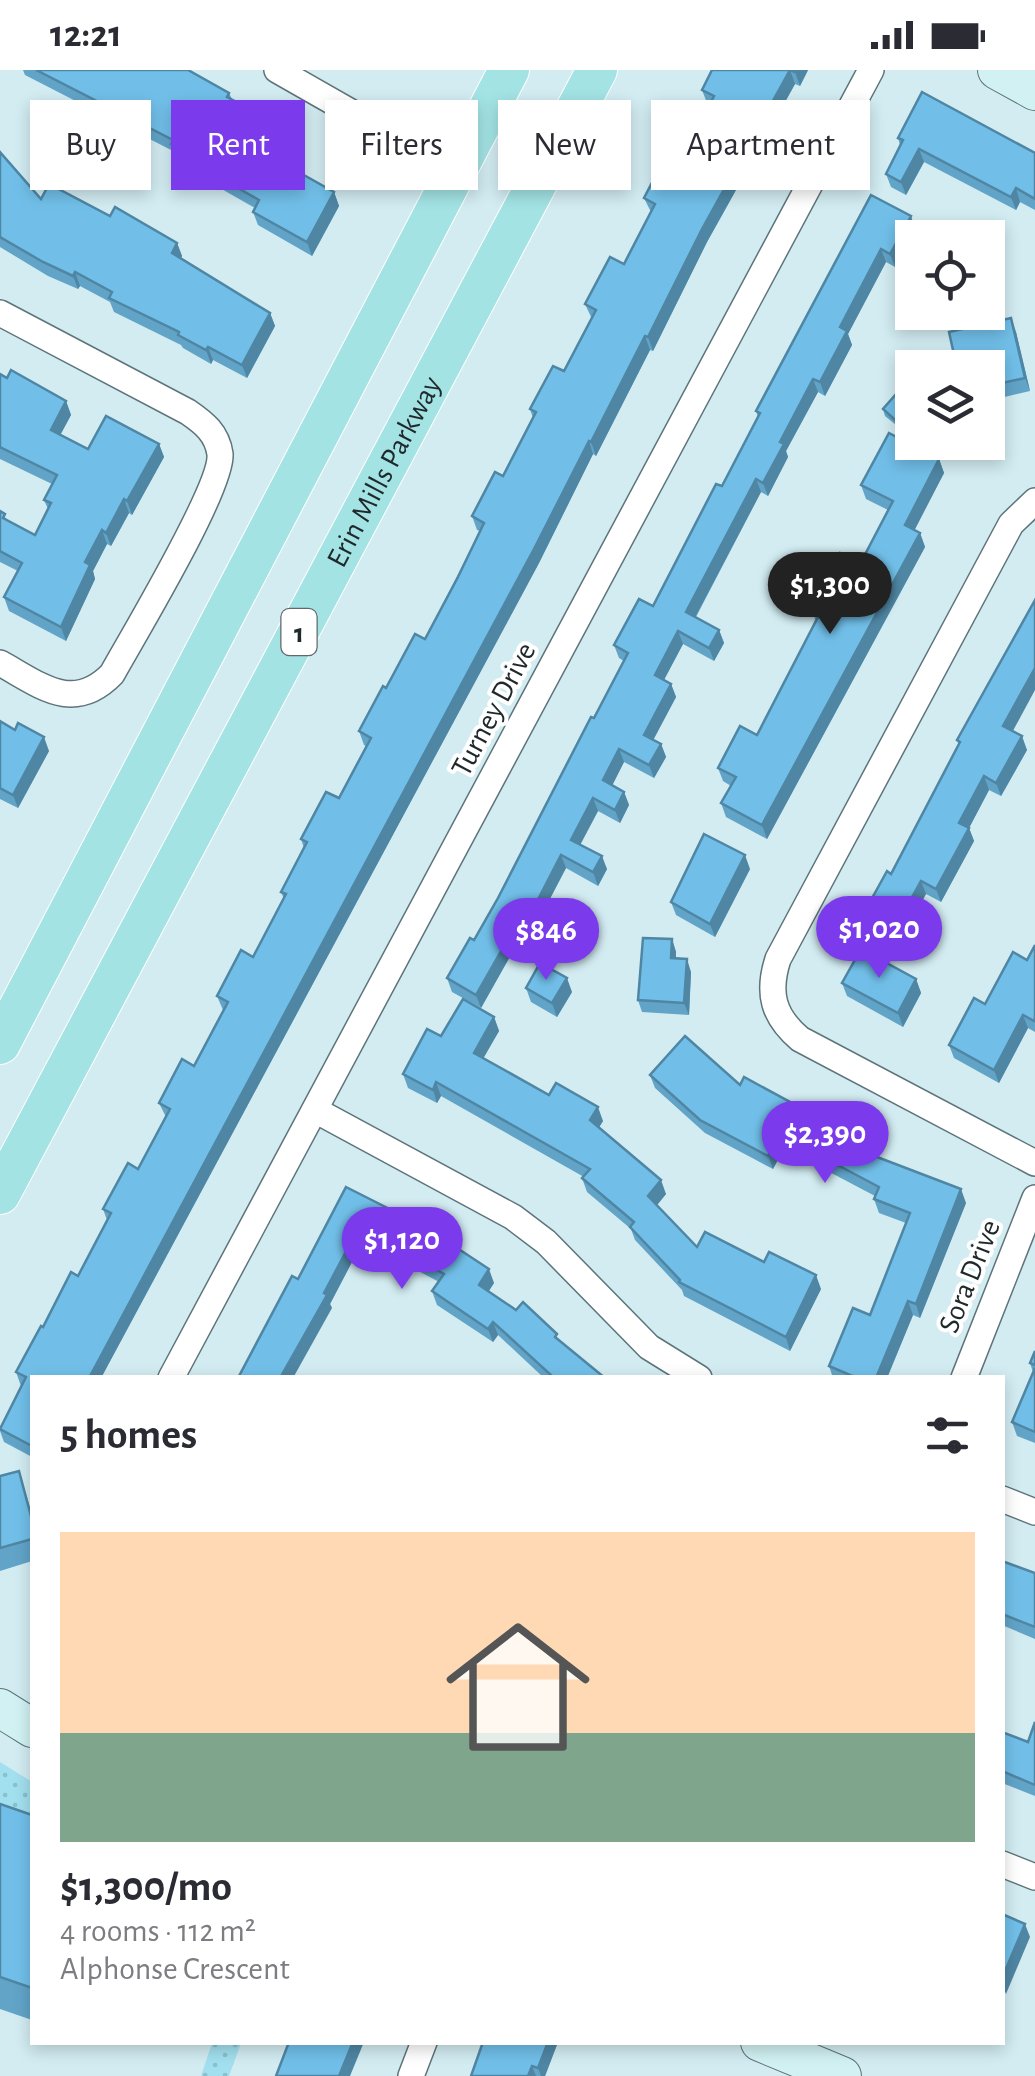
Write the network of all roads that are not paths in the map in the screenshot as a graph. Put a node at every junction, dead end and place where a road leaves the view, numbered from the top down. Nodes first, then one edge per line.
1 (277, 70) edge
2 (509, 70) edge
3 (597, 70) edge
4 (871, 70) edge
5 (998, 70) edge
6 (1035, 90) edge
7 (331, 100) edge
8 (0, 313) edge
9 (1035, 501) edge
10 (0, 663) edge
11 (0, 1044) edge
12 (315, 1110) junction
13 (1035, 1164) edge
14 (0, 1194) edge
15 (1035, 1198) edge
16 (173, 1375) edge
17 (694, 1375) edge
18 (965, 1375) edge
19 (1005, 1500) edge
20 (1035, 1512) edge
21 (0, 1708) edge
22 (30, 1727) edge
23 (1005, 1865) edge
24 (1035, 1877) edge
25 (423, 2045) edge
26 (767, 2045) edge
27 (411, 2076) edge
28 (842, 2076) edge

1 - 7 street
2 - 11 main road
3 - 14 main road, Erin Mills Parkway / 1
4 - 12 street, Turney Drive
5 - 6 street
8 - 10 street
9 - 13 street
12 - 16 street, Turney Drive
12 - 17 street
15 - 18 street, Sora Drive
19 - 20 street
21 - 22 street
23 - 24 street
25 - 27 street
26 - 28 street

